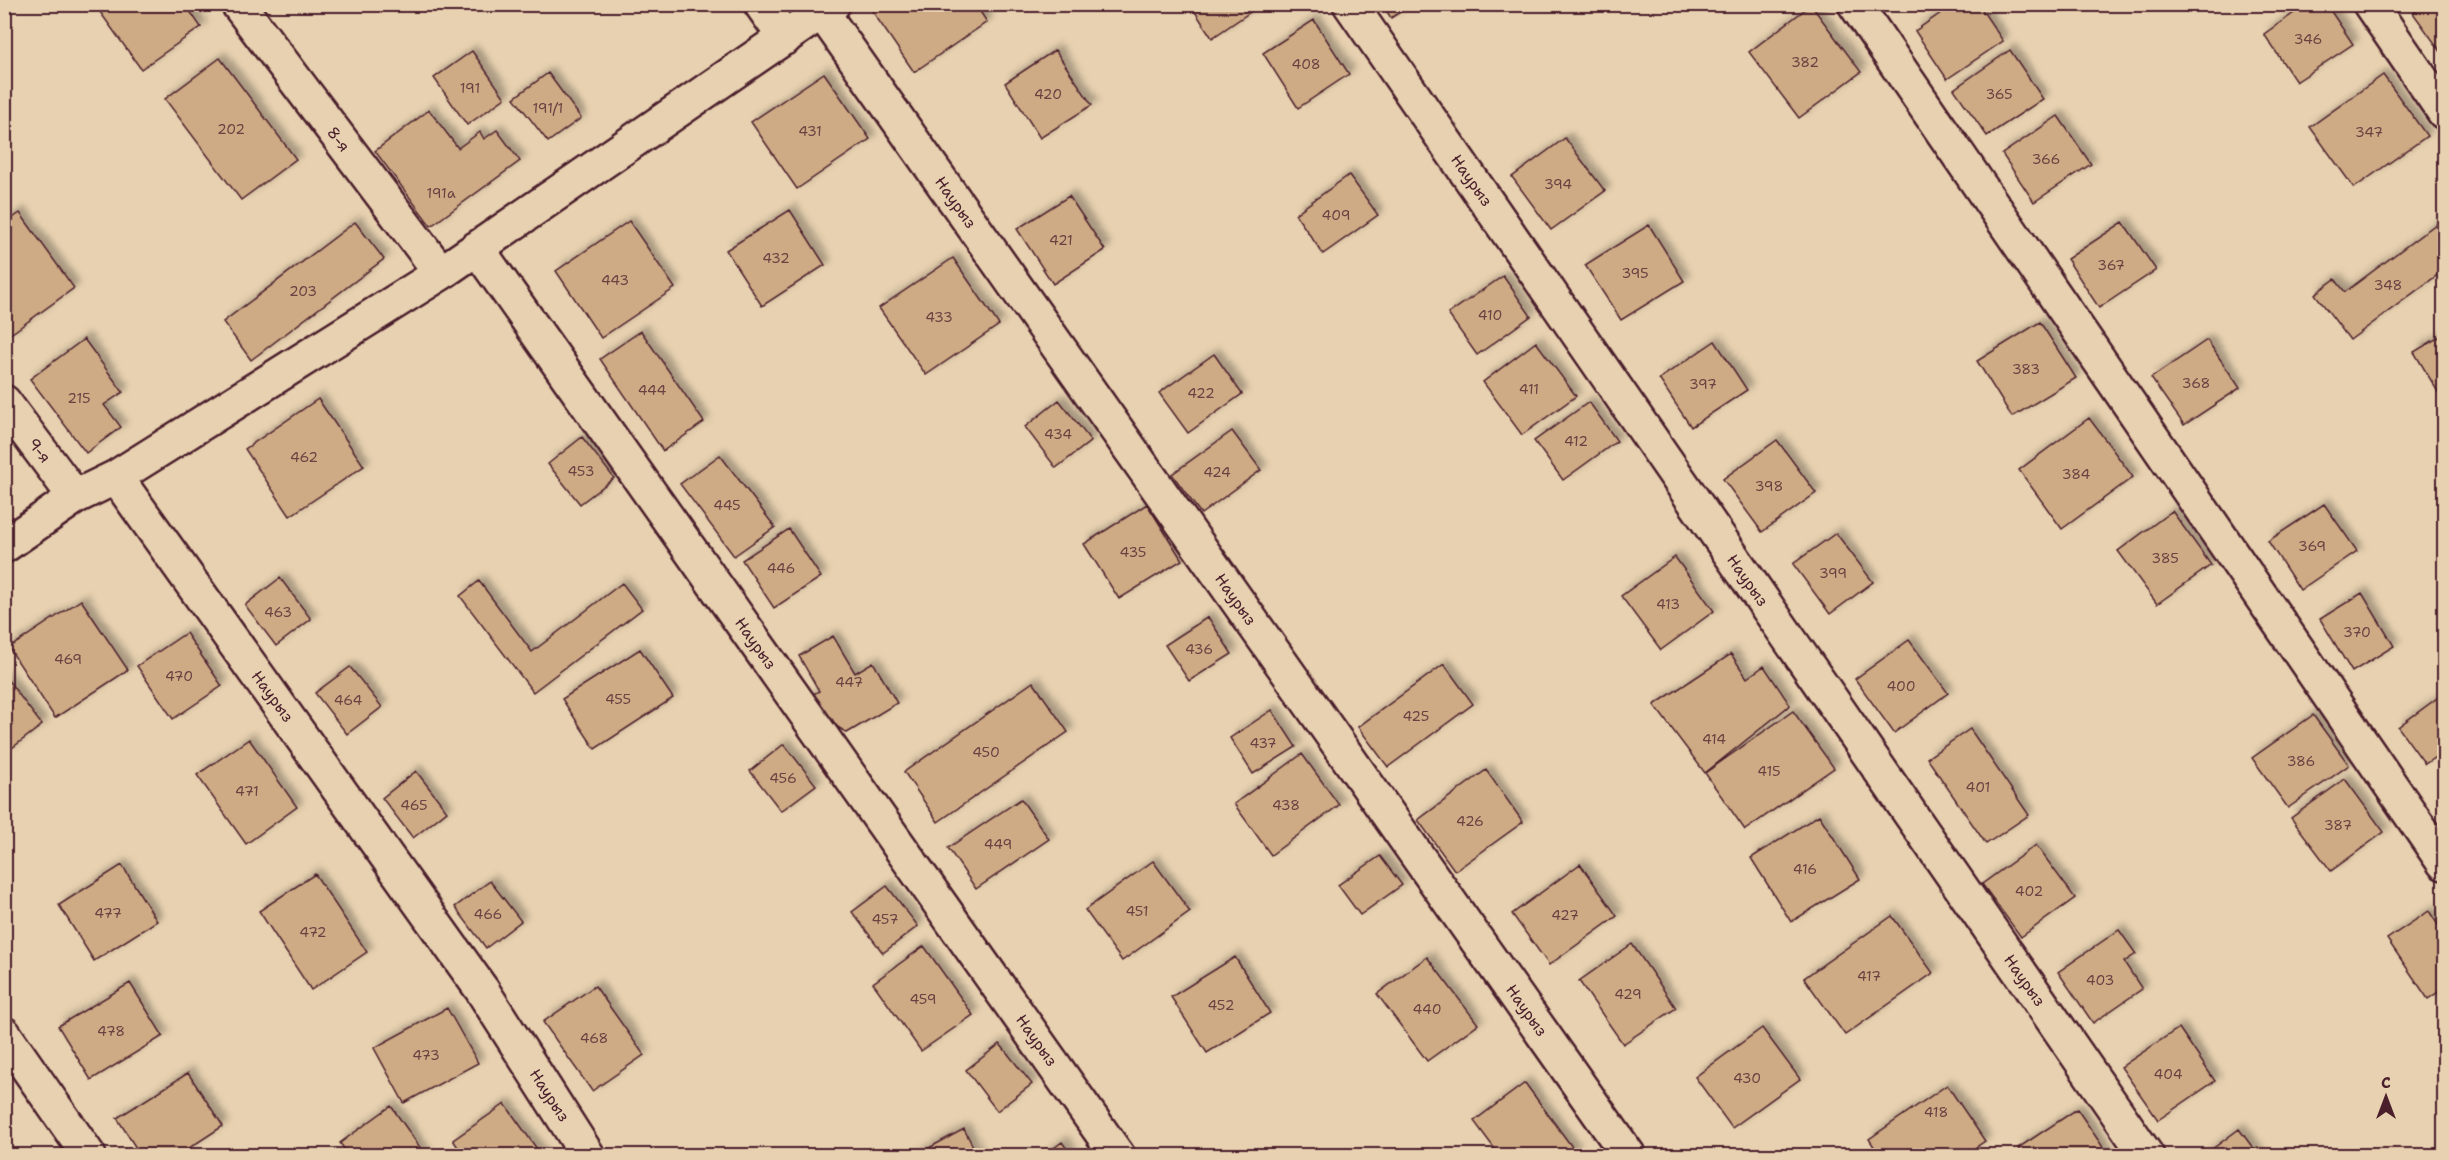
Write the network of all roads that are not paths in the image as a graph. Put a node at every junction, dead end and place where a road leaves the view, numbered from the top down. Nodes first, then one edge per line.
1 (238, 4) edge
2 (761, 4) edge
3 (1350, 4) edge
4 (1855, 4) edge
5 (2370, 4) edge
6 (827, 8) edge
7 (785, 38) junction
8 (2445, 112) edge
9 (477, 248) junction
10 (441, 273) junction
11 (4, 402) edge
12 (116, 477) junction
13 (75, 497) junction
14 (4, 546) edge
15 (2445, 863) edge
16 (4, 1034) edge
17 (89, 1155) edge
18 (588, 1155) edge
19 (1118, 1155) edge
20 (1629, 1155) edge
21 (2147, 1155) edge

1 - 10 street, 8-я
2 - 7 street
3 - 21 street, Наурыз
4 - 15 street
5 - 8 street
6 - 7 street
6 - 20 street, Наурыз
7 - 9 street
9 - 10 street
9 - 19 street, Наурыз
10 - 12 street
11 - 13 street, 9-я
12 - 13 street
12 - 18 street, Наурыз
13 - 14 street
16 - 17 street

